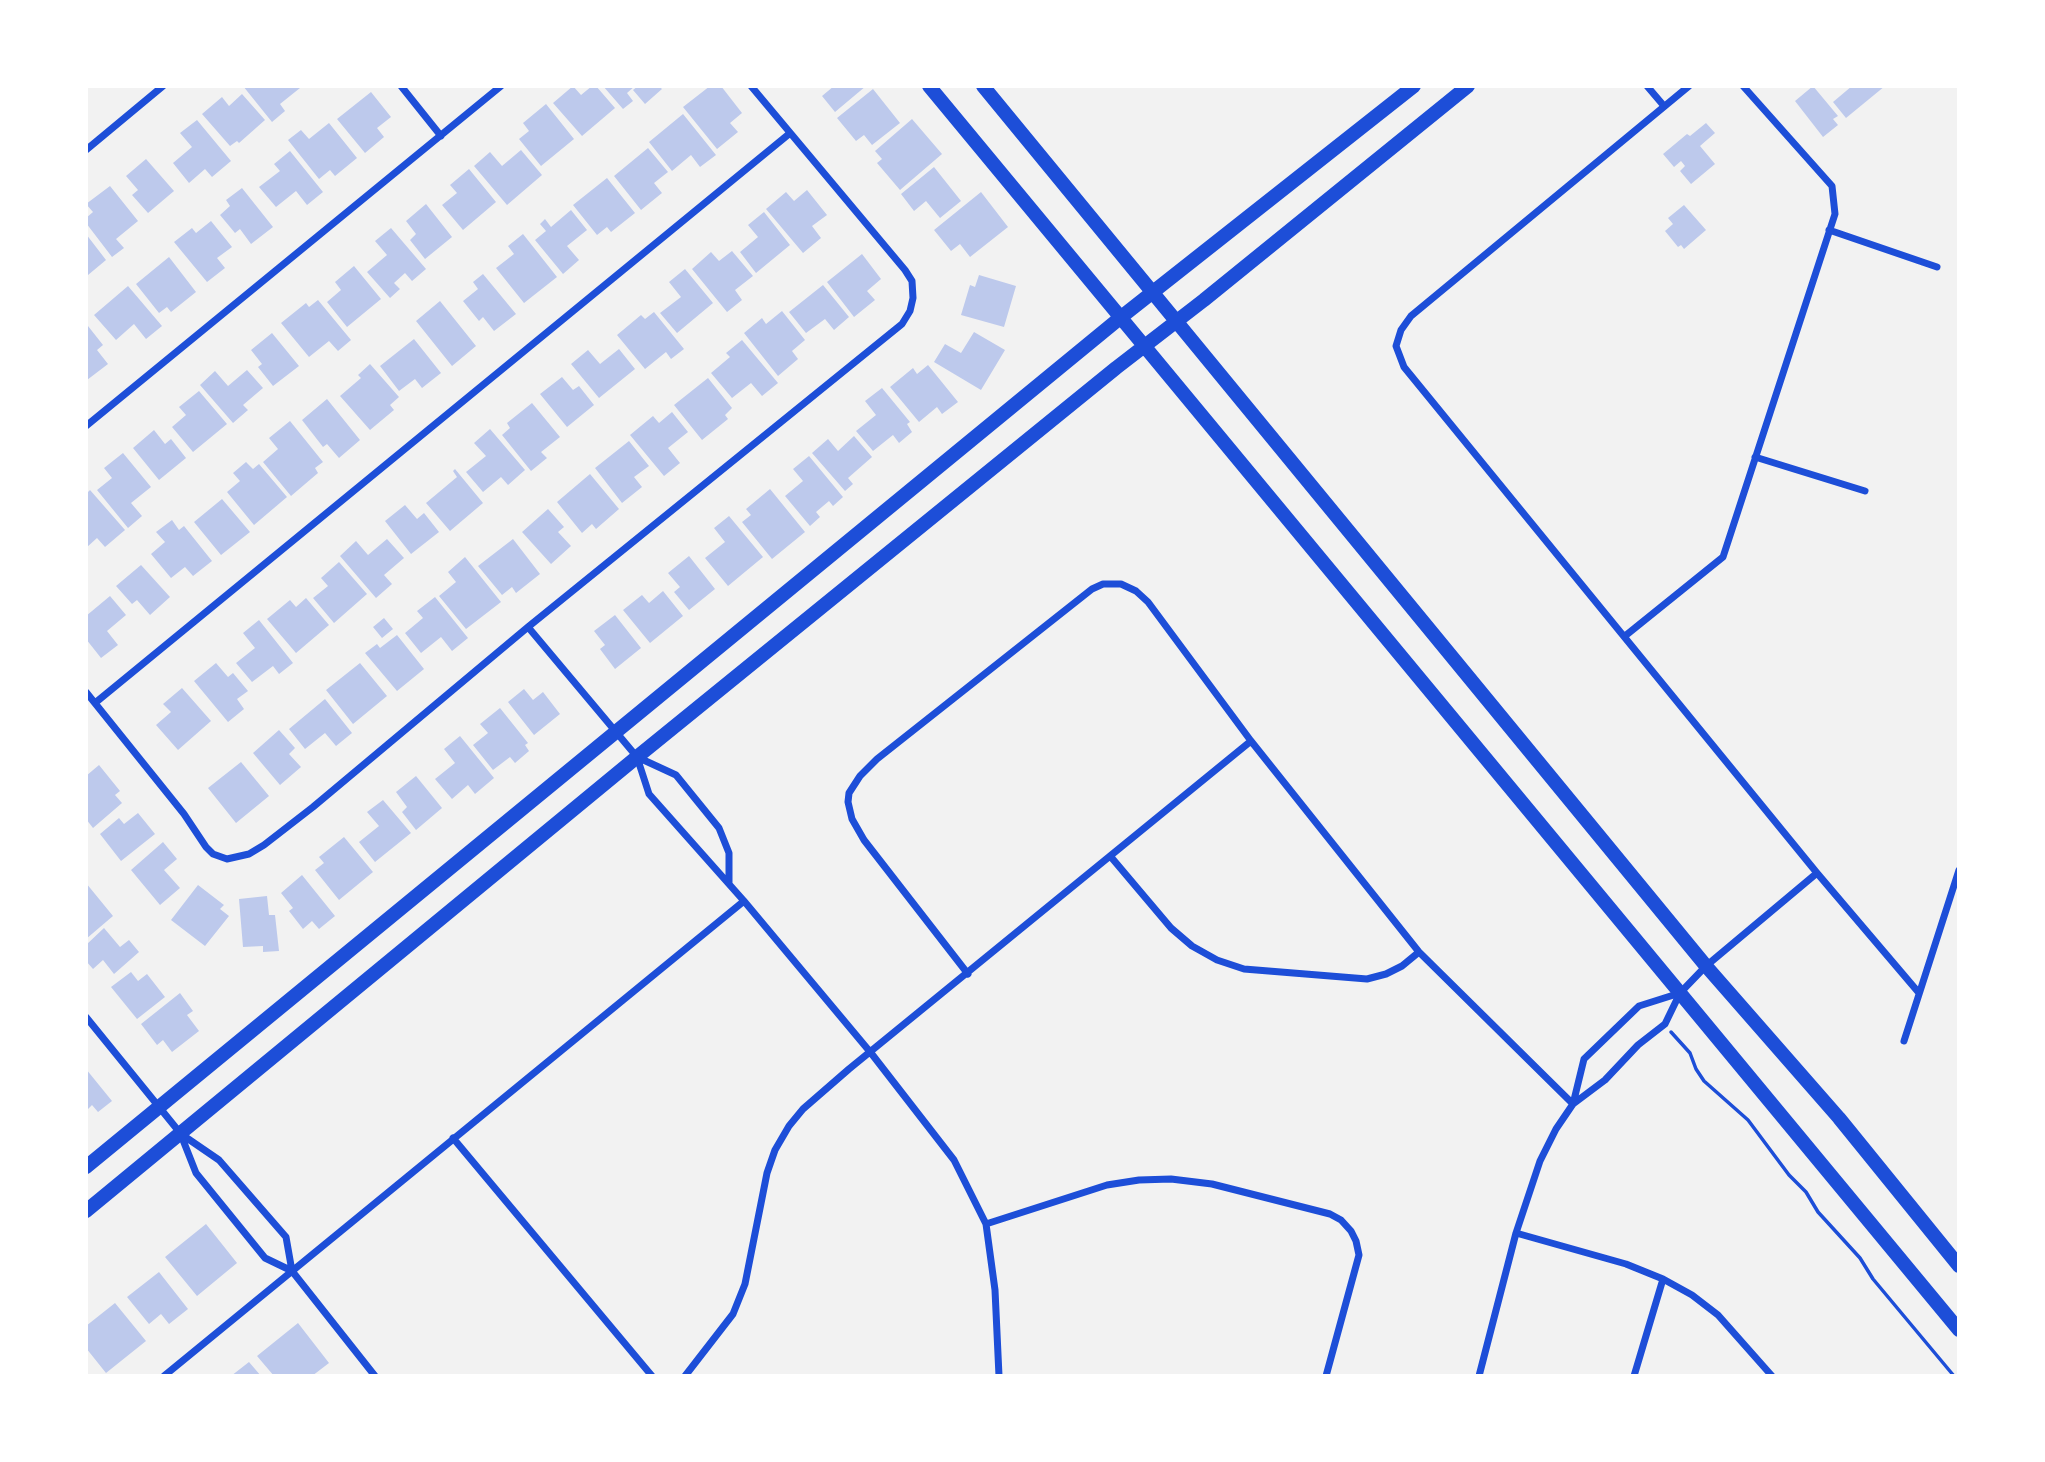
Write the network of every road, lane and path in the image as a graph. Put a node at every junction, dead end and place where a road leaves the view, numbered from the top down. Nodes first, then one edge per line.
1 (163, 86) edge
2 (401, 86) edge
3 (501, 86) edge
4 (751, 86) edge
5 (929, 86) edge
6 (983, 86) edge
7 (1414, 86) edge
8 (1468, 86) edge
9 (1647, 86) edge
10 (1689, 86) edge
11 (1743, 86) edge
12 (1664, 106) junction
13 (789, 134) junction
14 (441, 136) junction
15 (86, 149) edge
16 (1829, 230) junction
17 (1937, 267) dead end
18 (1153, 292) junction
19 (1120, 318) junction
20 (1176, 321) junction
21 (1143, 346) junction
22 (86, 426) edge
23 (1755, 457) junction
24 (1865, 491) dead end
25 (528, 627) junction
26 (1625, 636) junction
27 (86, 692) edge
28 (94, 703) junction
29 (616, 731) junction
30 (1251, 741) junction
31 (637, 757) junction
32 (1111, 857) junction
33 (1959, 870) edge
34 (1817, 873) junction
35 (729, 884) junction
36 (744, 901) junction
37 (1419, 952) junction
38 (1706, 966) junction
39 (968, 974) junction
40 (1680, 993) junction
41 (1919, 993) junction
42 (86, 1017) edge
43 (1665, 1024) junction
44 (1904, 1041) dead end
45 (871, 1053) junction
46 (1573, 1104) junction
47 (159, 1107) junction
48 (181, 1134) junction
49 (453, 1138) junction
50 (86, 1167) edge
51 (86, 1211) edge
52 (986, 1224) junction
53 (1516, 1233) junction
54 (1959, 1266) edge
55 (292, 1271) junction
56 (1663, 1279) junction
57 (1959, 1330) edge
58 (164, 1376) edge
59 (375, 1376) edge
60 (652, 1376) edge
61 (685, 1376) edge
62 (999, 1376) edge
63 (1326, 1376) edge
64 (1479, 1376) edge
65 (1634, 1376) edge
66 (1772, 1376) edge
67 (1954, 1376) edge

1 - 15 street
2 - 14 street
3 - 14 street
4 - 13 street
5 - 19 main road
6 - 18 main road
7 - 18 main road
8 - 20 main road
9 - 12 street
10 - 12 street
11 - 16 street
12 - 26 street
13 - 25 street
13 - 28 street
14 - 22 street
16 - 17 street
16 - 23 street
18 - 19 main road
18 - 20 main road
19 - 21 main road
19 - 29 main road
20 - 21 main road
20 - 38 main road
21 - 31 main road
21 - 40 main road
23 - 24 street
23 - 26 street
25 - 28 street
25 - 29 street
26 - 34 street
27 - 28 street
29 - 31 street
29 - 47 main road
30 - 32 street
30 - 37 street
30 - 39 street
31 - 35 street
31 - 35 street
31 - 48 main road
32 - 37 street
32 - 39 street
33 - 41 street
34 - 38 street
34 - 41 street
35 - 36 street
36 - 45 street
36 - 49 street
37 - 46 street
38 - 40 street
38 - 54 main road
39 - 45 street
40 - 43 street
40 - 46 street
40 - 57 main road
41 - 44 street
42 - 47 street
43 - 46 street
43 - 67 path
45 - 52 street
45 - 61 street
46 - 53 street
47 - 48 street
47 - 50 main road
48 - 51 main road
48 - 55 street
48 - 55 street
49 - 55 street
49 - 60 street
52 - 62 street
52 - 63 street
53 - 56 street
53 - 64 street
55 - 58 street
55 - 59 street
56 - 65 street
56 - 66 street

